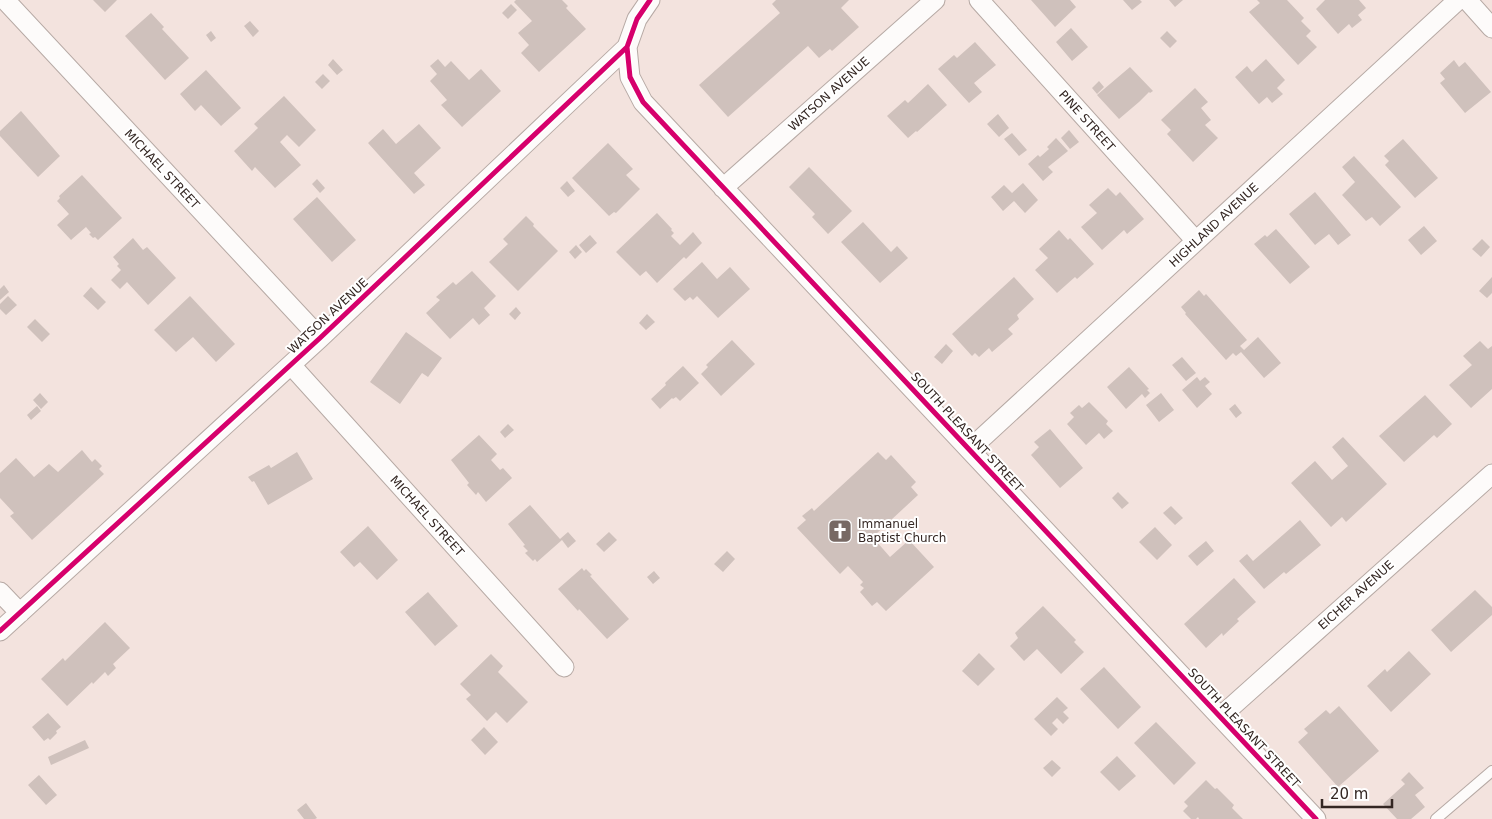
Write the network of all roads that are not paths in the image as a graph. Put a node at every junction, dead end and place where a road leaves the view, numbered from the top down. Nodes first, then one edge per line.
1 (5, 0) edge
2 (650, 0) edge
3 (935, 0) edge
4 (979, 0) edge
5 (1458, 0) edge
6 (1468, 0) edge
7 (1492, 28) edge
8 (627, 47) junction
9 (723, 188) junction
10 (1196, 241) junction
11 (320, 338) junction
12 (291, 365) junction
13 (970, 449) junction
14 (1492, 474) edge
15 (0, 592) edge
16 (20, 613) junction
17 (0, 631) edge
18 (564, 667) dead end
19 (1220, 716) junction
20 (1492, 771) edge
21 (1316, 819) edge
22 (1436, 819) edge

1 - 11 street, MICHAEL STREET
2 - 8 street, WATSON AVENUE
3 - 9 street, WATSON AVENUE
4 - 10 street, PINE STREET
5 - 10 street, HIGHLAND AVENUE
6 - 7 street
8 - 9 street, SOUTH PLEASANT STREET
8 - 11 street, WATSON AVENUE
9 - 13 street, SOUTH PLEASANT STREET
10 - 13 street, HIGHLAND AVENUE
11 - 12 street, WATSON AVENUE
12 - 16 street, WATSON AVENUE
12 - 18 street, MICHAEL STREET
13 - 19 street, SOUTH PLEASANT STREET
14 - 19 street, EICHER AVENUE
15 - 16 street
16 - 17 street, WATSON AVENUE
19 - 21 street, SOUTH PLEASANT STREET
20 - 22 lane

